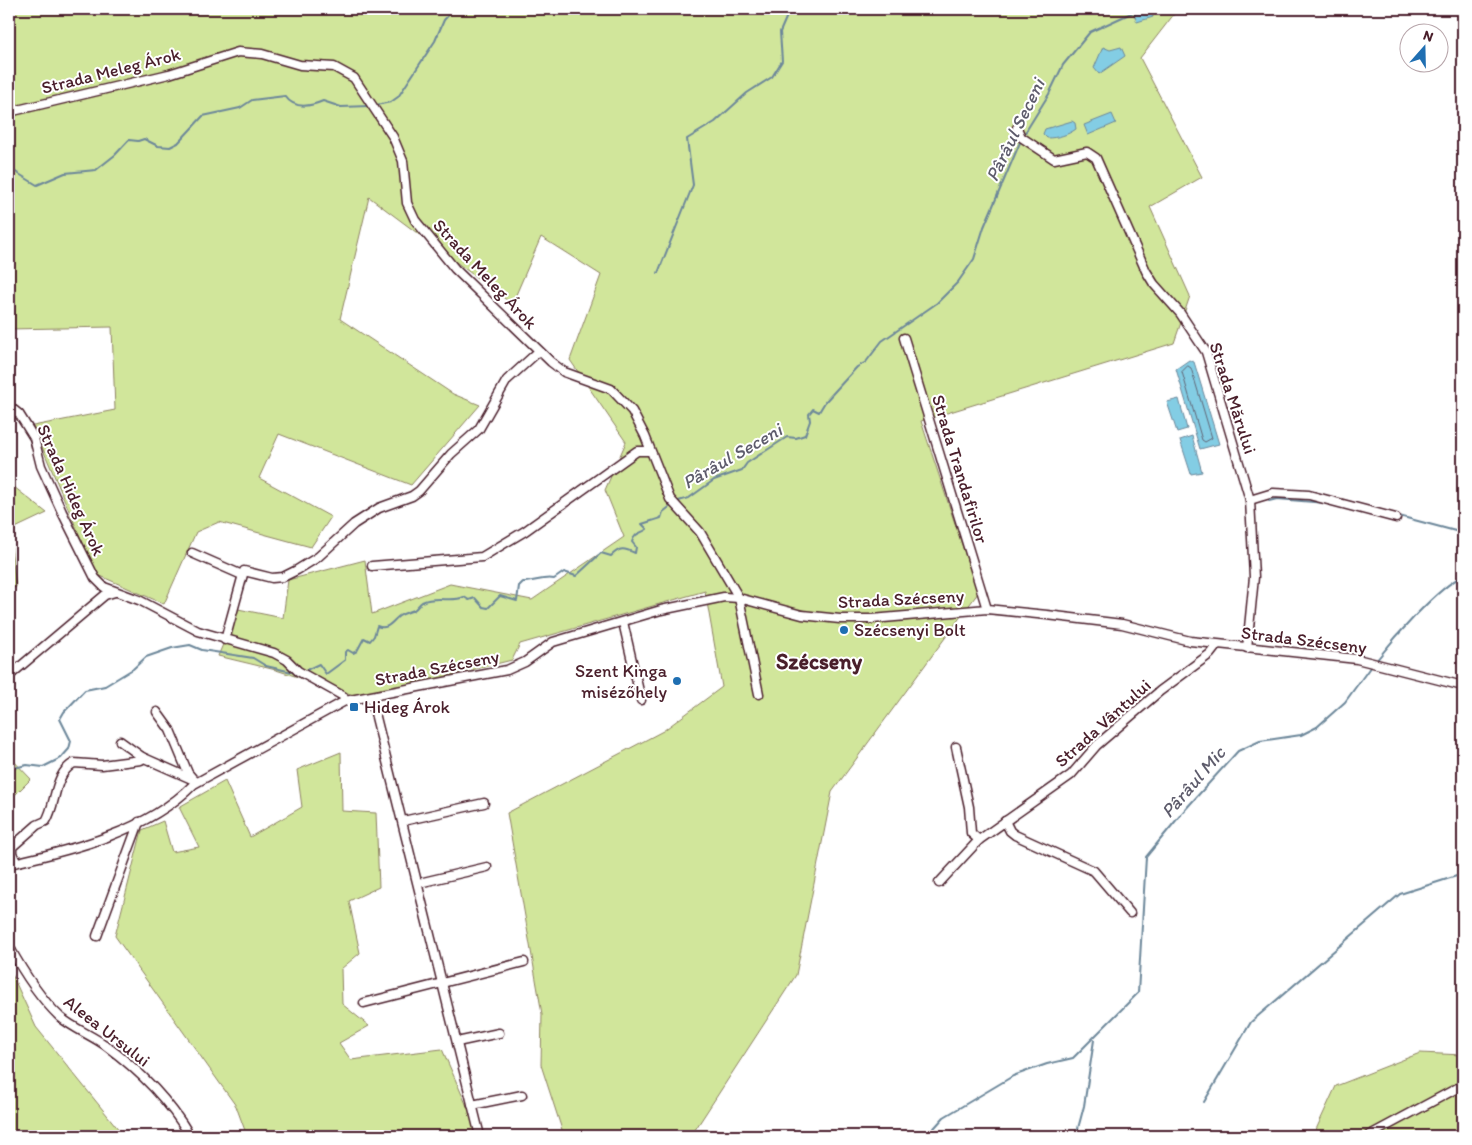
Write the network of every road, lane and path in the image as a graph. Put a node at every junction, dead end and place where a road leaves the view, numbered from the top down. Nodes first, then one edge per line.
1 (9, 112) edge
2 (1017, 128) dead end
3 (904, 338) dead end
4 (539, 351) junction
5 (9, 406) edge
6 (650, 451) junction
7 (1250, 500) junction
8 (1396, 518) dead end
9 (192, 553) dead end
10 (372, 566) dead end
11 (242, 574) junction
12 (115, 592) junction
13 (739, 598) junction
14 (987, 609) junction
15 (623, 622) junction
16 (225, 640) junction
17 (1216, 645) junction
18 (1248, 648) junction
19 (10, 674) edge
20 (1463, 686) edge
21 (759, 694) dead end
22 (371, 697) junction
23 (641, 700) dead end
24 (345, 701) junction
25 (157, 712) dead end
26 (120, 741) dead end
27 (956, 747) dead end
28 (142, 757) junction
29 (194, 782) junction
30 (484, 803) dead end
31 (403, 821) junction
32 (1005, 821) junction
33 (139, 822) junction
34 (979, 840) junction
35 (12, 863) edge
36 (487, 867) dead end
37 (419, 883) junction
38 (939, 883) dead end
39 (1130, 913) dead end
40 (97, 936) dead end
41 (9, 946) edge
42 (524, 962) dead end
43 (443, 982) junction
44 (364, 1003) dead end
45 (499, 1033) dead end
46 (457, 1042) junction
47 (1463, 1085) edge
48 (522, 1095) dead end
49 (472, 1105) junction
50 (190, 1136) edge
51 (480, 1136) edge
52 (1368, 1136) edge

1 - 4 street, Strada Meleg Árok
2 - 7 street, Strada Mărului
3 - 14 street, Strada Trandafirilor
4 - 6 street, Strada Meleg Árok
4 - 11 street
5 - 12 street, Strada Hideg Árok
6 - 10 street
6 - 13 street, Strada Meleg Árok
7 - 8 street
7 - 18 street, Strada Mărului
9 - 11 street
11 - 16 street
12 - 16 street, Strada Hideg Árok
12 - 19 street
13 - 14 street, Strada Szécseny
13 - 15 street, Strada Szécseny
13 - 21 street, Strada Meleg Árok
14 - 17 street, Strada Szécseny
15 - 22 street, Strada Szécseny
15 - 23 street
16 - 24 street, Strada Hideg Árok
17 - 18 street, Strada Szécseny
17 - 32 street, Strada Vântului
18 - 20 street, Strada Szécseny
22 - 24 street, Strada Szécseny
22 - 31 street
24 - 29 street, Strada Szécseny
25 - 29 street
26 - 28 street
27 - 34 street
28 - 29 street
28 - 35 street
29 - 33 street, Strada Szécseny
30 - 31 street
31 - 37 street
32 - 34 street, Strada Vântului
32 - 39 street
33 - 35 street, Strada Szécseny
33 - 40 street
34 - 38 street, Strada Vântului
36 - 37 street
37 - 43 street
41 - 50 street, Aleea Ursului
42 - 43 street
43 - 44 street
43 - 46 street
45 - 46 street
46 - 49 street
47 - 52 street
48 - 49 street
49 - 51 street

